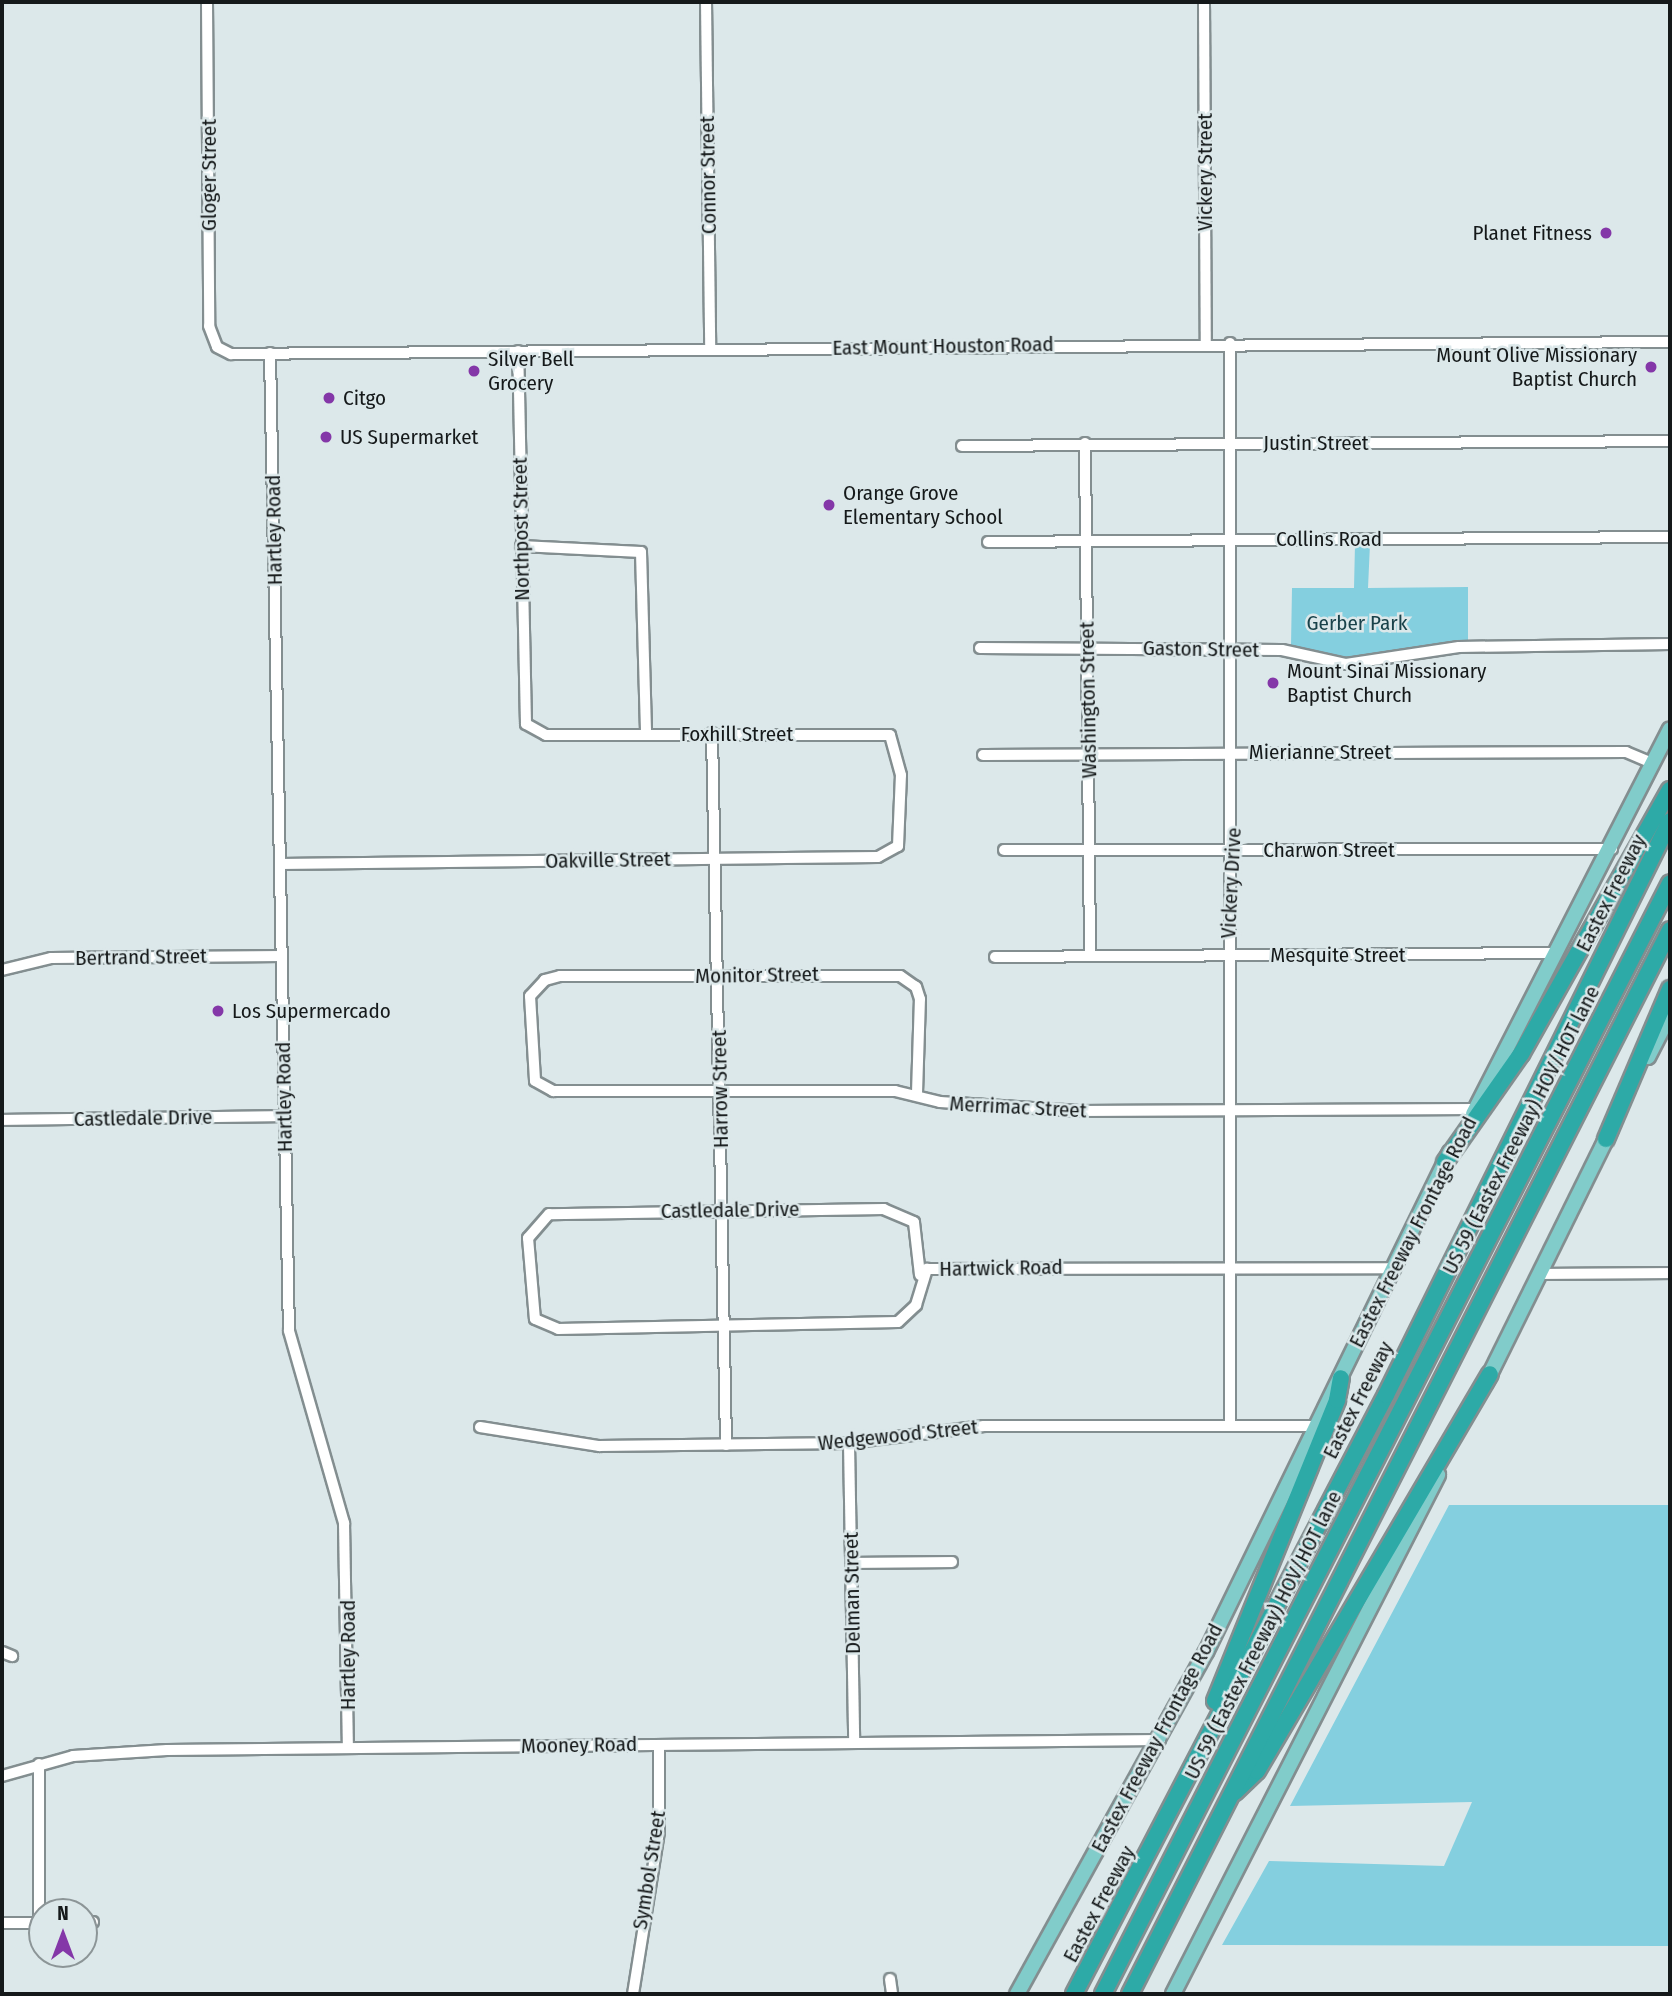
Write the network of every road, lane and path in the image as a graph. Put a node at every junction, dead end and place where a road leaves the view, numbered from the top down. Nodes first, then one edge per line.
1 (207, 2) edge
2 (706, 2) edge
3 (1204, 2) edge
4 (1670, 342) edge
5 (1206, 343) junction
6 (1230, 343) junction
7 (217, 347) joint
8 (710, 348) junction
9 (518, 351) junction
10 (270, 353) junction
11 (1670, 441) edge
12 (1085, 443) junction
13 (1231, 443) junction
14 (962, 446) dead end
15 (1670, 537) edge
16 (1232, 539) junction
17 (1086, 540) junction
18 (988, 542) dead end
19 (521, 546) junction
20 (1670, 644) edge
21 (980, 648) dead end
22 (1087, 648) junction
23 (1233, 649) junction
24 (524, 708) joint
25 (1670, 729) edge
26 (712, 733) junction
27 (646, 734) junction
28 (1235, 753) junction
29 (1088, 754) junction
30 (983, 755) dead end
31 (1654, 764) junction
32 (1670, 790) edge
33 (902, 812) joint
34 (1670, 821) edge
35 (1612, 849) junction
36 (1003, 850) dead end
37 (1089, 850) junction
38 (1234, 850) junction
39 (718, 859) junction
40 (280, 864) junction
41 (1670, 883) edge
42 (1670, 930) edge
43 (1554, 953) junction
44 (282, 956) junction
45 (1090, 956) junction
46 (1227, 956) junction
47 (995, 957) dead end
48 (2, 970) edge
49 (719, 977) junction
50 (1670, 989) edge
51 (1670, 1014) edge
52 (529, 1030) joint
53 (720, 1091) junction
54 (917, 1093) junction
55 (1475, 1109) junction
56 (1229, 1110) junction
57 (284, 1116) junction
58 (2, 1120) edge
59 (1606, 1139) junction
60 (1445, 1162) junction
61 (722, 1210) junction
62 (528, 1265) joint
63 (1229, 1266) junction
64 (1394, 1268) junction
65 (1670, 1273) edge
66 (1541, 1274) junction
67 (920, 1275) junction
68 (723, 1327) junction
69 (1490, 1374) junction
70 (1340, 1378) junction
71 (1230, 1423) junction
72 (1317, 1426) junction
73 (480, 1427) dead end
74 (849, 1443) junction
75 (726, 1445) junction
76 (952, 1562) dead end
77 (852, 1563) junction
78 (1160, 1740) junction
79 (854, 1743) junction
80 (659, 1745) junction
81 (348, 1748) junction
82 (39, 1764) junction
83 (2, 1776) edge
84 (1223, 1804) junction
85 (1152, 1849) junction
86 (41, 1898) edge
87 (2, 1923) edge
88 (28, 1923) edge
89 (1026, 1978) junction
90 (890, 1979) dead end
91 (1105, 1989) edge
92 (1133, 1989) edge
93 (1077, 1990) edge
94 (1179, 1990) edge
95 (633, 1994) edge
96 (892, 1994) edge
97 (1017, 1994) edge
98 (1032, 1994) edge

1 - 7 street, Gloger Street
2 - 8 street, Connor Street
3 - 5 street, Vickery Street
4 - 6 street, East Mount Houston Road
5 - 6 street, East Mount Houston Road
5 - 8 street, East Mount Houston Road
6 - 13 street, Vickery Drive
7 - 10 street, East Mount Houston Road
8 - 9 street, East Mount Houston Road
9 - 10 street, East Mount Houston Road
9 - 19 street, Northpost Street
10 - 40 street, Hartley Road
11 - 13 street, Justin Street
12 - 13 street, Justin Street
12 - 14 street, Justin Street
12 - 17 street, Washington Street
13 - 16 street, Vickery Drive
15 - 16 street, Collins Road
16 - 17 street, Collins Road
16 - 23 street, Vickery Drive
17 - 18 street, Collins Road
17 - 22 street, Washington Street
19 - 24 street, Northpost Street
19 - 27 street
20 - 23 street, Gaston Street
21 - 22 street, Gaston Street
22 - 23 street, Gaston Street
22 - 29 street, Washington Street
23 - 28 street, Vickery Drive
24 - 27 street, Foxhill Street
25 - 31 main road, Eastex Freeway Frontage Road
26 - 27 street, Foxhill Street
26 - 33 street, Foxhill Street
26 - 39 street, Harrow Street
28 - 29 street, Mierianne Street
28 - 31 street, Mierianne Street
28 - 38 street, Vickery Drive
29 - 30 street, Mierianne Street
29 - 37 street, Washington Street
31 - 35 main road, Eastex Freeway Frontage Road
32 - 60 highway
33 - 39 street, Oakville Street
34 - 85 highway, Eastex Freeway
35 - 38 street, Charwon Street
35 - 43 main road, Eastex Freeway Frontage Road
36 - 37 street, Charwon Street
37 - 38 street, Charwon Street
37 - 45 street, Washington Street
38 - 46 street, Vickery Drive
39 - 40 street, Oakville Street
39 - 49 street, Harrow Street
40 - 44 street, Hartley Road
41 - 91 highway, US 59 (Eastex Freeway) HOV/HOT lane
42 - 84 highway
43 - 46 street, Mesquite Street
43 - 55 main road, Eastex Freeway Frontage Road
44 - 48 street, Bertrand Street
44 - 57 street, Hartley Road
45 - 46 street, Mesquite Street
45 - 47 street, Mesquite Street
46 - 56 street, Vickery Drive
49 - 52 street, Monitor Street
49 - 53 street, Harrow Street
49 - 54 street, Monitor Street
50 - 59 highway
51 - 59 main road
52 - 53 street, Merrimac Street
53 - 54 street, Merrimac Street
53 - 61 street, Harrow Street
54 - 56 street, Merrimac Street
55 - 56 street, Merrimac Street
55 - 60 main road, Eastex Freeway Frontage Road
56 - 63 street, Vickery Drive
57 - 58 street, Castledale Drive
57 - 81 street, Hartley Road
59 - 66 main road
60 - 64 main road, Eastex Freeway Frontage Road
61 - 62 street, Castledale Drive
61 - 67 street, Castledale Drive
61 - 68 street, Harrow Street
62 - 68 street, Hartwick Road
63 - 64 street, Hartwick Road
63 - 67 street, Hartwick Road
63 - 71 street, Vickery Drive
64 - 70 main road, Eastex Freeway Frontage Road
65 - 66 street
66 - 69 main road
67 - 68 street, Hartwick Road
68 - 75 street, Harrow Street
69 - 84 highway
69 - 94 main road
70 - 72 main road, Eastex Freeway Frontage Road
70 - 85 highway
71 - 72 street, Wedgewood Street
71 - 74 street, Wedgewood Street
72 - 78 main road, Eastex Freeway Frontage Road
73 - 75 street, Wedgewood Street
74 - 75 street, Wedgewood Street
74 - 77 street, Delman Street
76 - 77 street
77 - 79 street, Delman Street
78 - 79 street, Mooney Road
78 - 89 main road, Eastex Freeway Frontage Road
79 - 80 street, Mooney Road
80 - 81 street, Mooney Road
80 - 95 street, Symbol Street
81 - 82 street, Mooney Road
82 - 83 street, Mooney Road
82 - 86 street
84 - 92 highway
85 - 93 highway, Eastex Freeway
87 - 88 street
89 - 97 main road, Eastex Freeway Frontage Road
89 - 98 main road
90 - 96 street

